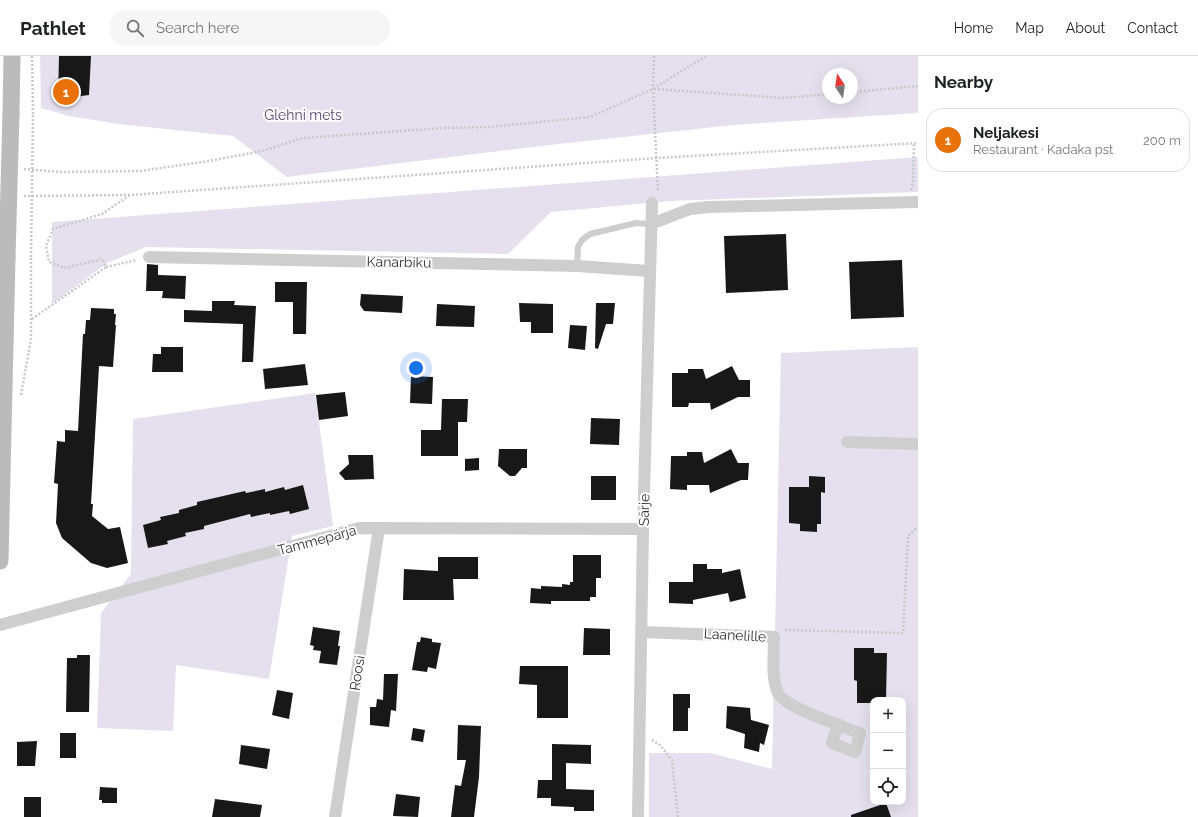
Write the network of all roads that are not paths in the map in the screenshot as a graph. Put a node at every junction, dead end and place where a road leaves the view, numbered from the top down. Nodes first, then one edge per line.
1 (12, 56) edge
2 (914, 202) edge
3 (652, 203) road end
4 (651, 224) junction
5 (149, 257) road end
6 (577, 266) junction
7 (649, 270) junction
8 (3, 362) edge
9 (847, 442) dead end
10 (918, 444) edge
11 (379, 528) junction
12 (643, 529) junction
13 (0, 561) edge
14 (0, 625) edge
15 (642, 632) junction
16 (838, 724) dead end
17 (335, 817) edge
18 (638, 817) edge

1 - 8 main road, bridge
2 - 4 street
3 - 4 street, Särje
4 - 6 lane
4 - 7 street, Särje
5 - 6 street, Kanarbiku
6 - 7 street, Kanarbiku
7 - 12 street, Särje
8 - 13 main road
9 - 10 street
11 - 12 street, Tammepärja
11 - 14 street, Tammepärja
11 - 17 street, Roosi
12 - 15 street, Särje
15 - 16 street, Laanelille
15 - 18 street, Särje

